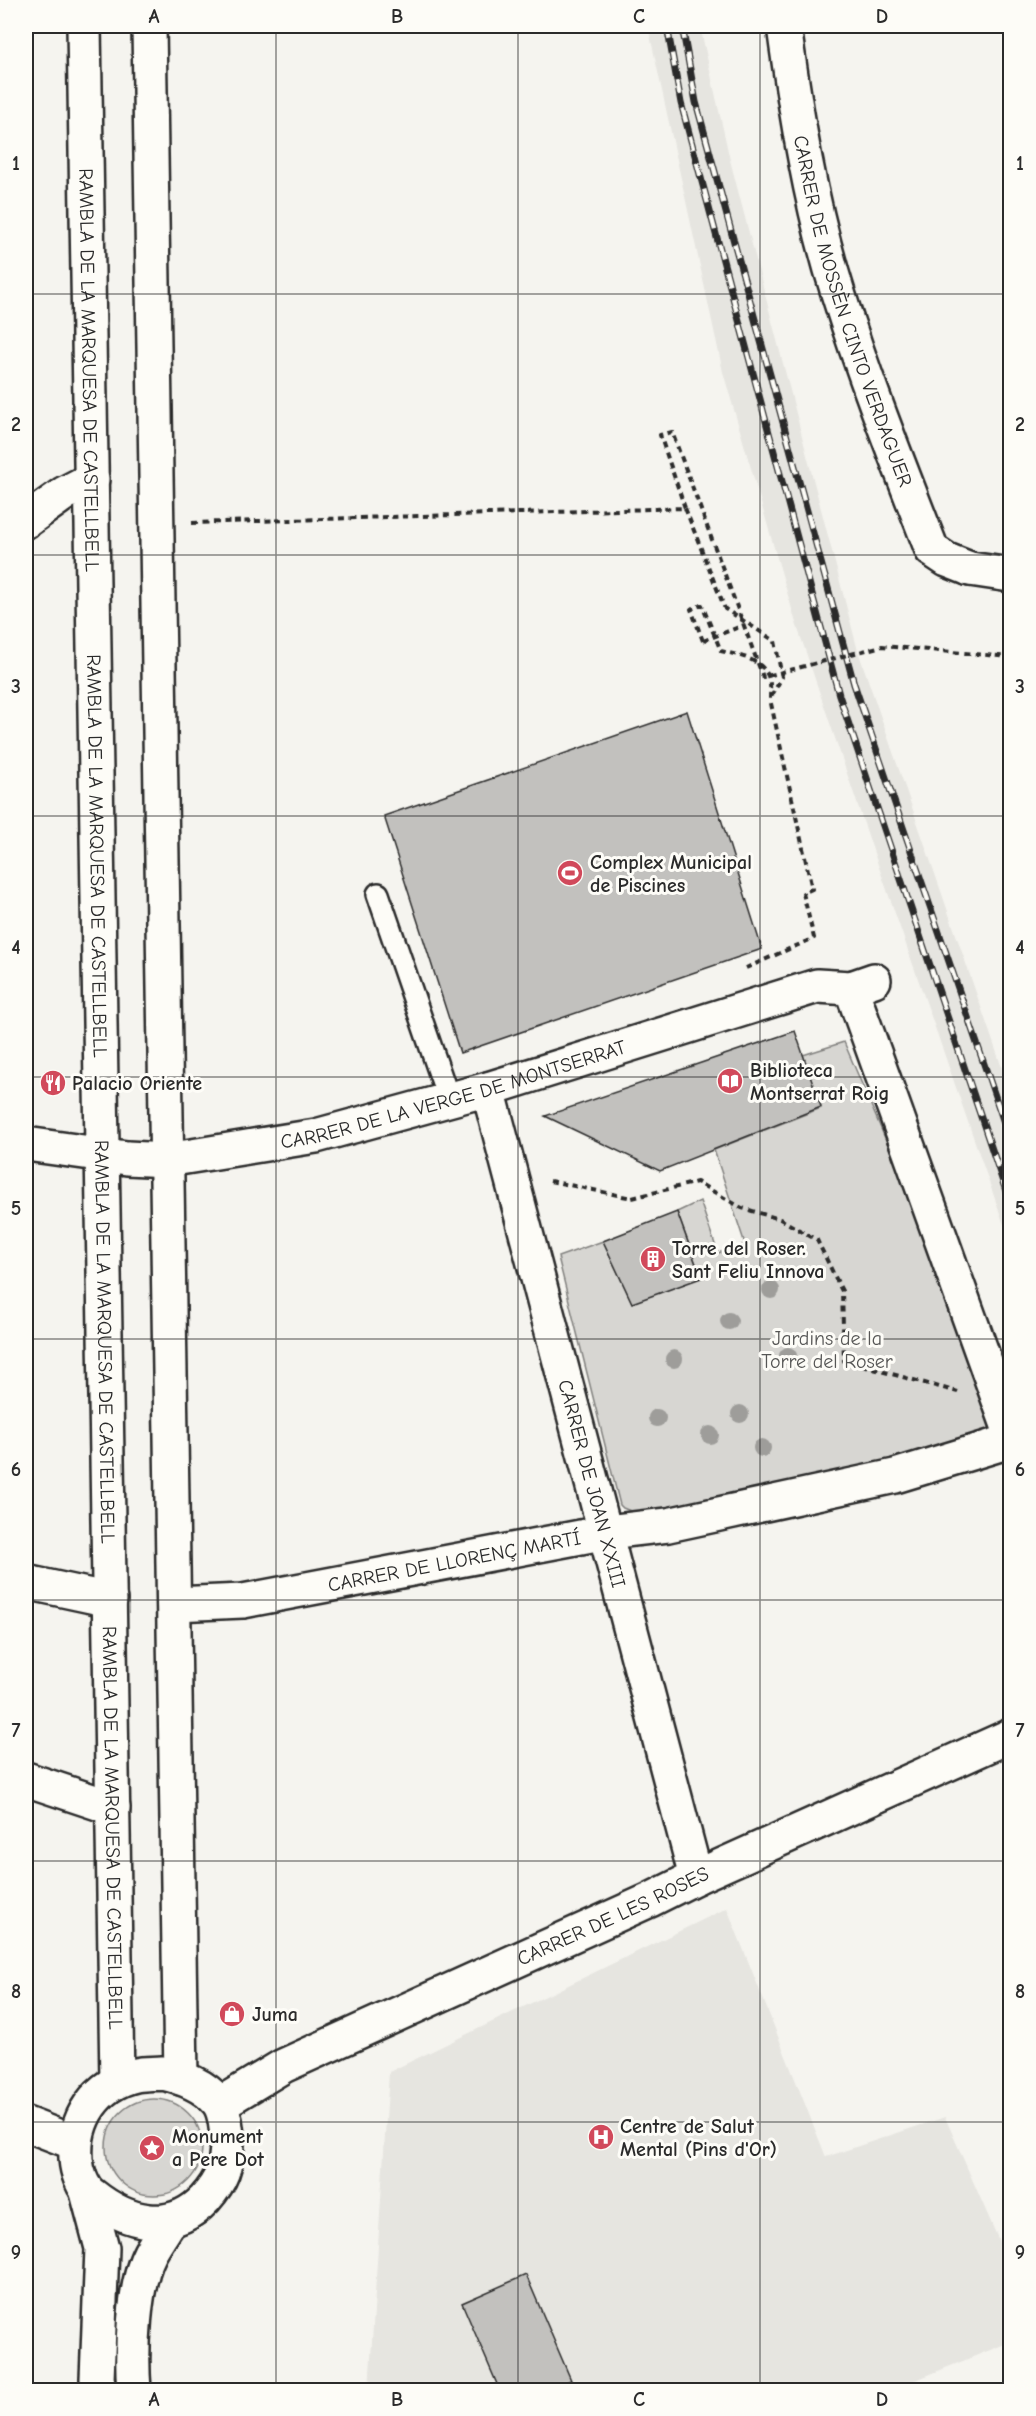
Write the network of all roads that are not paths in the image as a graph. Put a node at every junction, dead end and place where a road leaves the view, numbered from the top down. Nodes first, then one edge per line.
1 (84, 26) edge
2 (149, 26) edge
3 (784, 26) edge
4 (92, 479) junction
5 (26, 521) edge
6 (1011, 575) edge
7 (378, 894) dead end
8 (488, 1089) junction
9 (449, 1100) junction
10 (26, 1144) edge
11 (102, 1153) junction
12 (167, 1161) junction
13 (1011, 1431) edge
14 (1011, 1441) edge
15 (607, 1532) junction
16 (26, 1582) edge
17 (110, 1600) junction
18 (174, 1604) junction
19 (1011, 1736) edge
20 (26, 1779) edge
21 (113, 1808) junction
22 (696, 1877) junction
23 (181, 2078) junction
24 (117, 2081) junction
25 (220, 2104) junction
26 (26, 2124) edge
27 (75, 2143) junction
28 (87, 2192) junction
29 (170, 2221) junction
30 (100, 2391) edge
31 (134, 2391) edge

1 - 4 street, RAMBLA DE LA MARQUESA DE CASTELLBELL
2 - 12 street
3 - 6 street, CARRER DE MOSSÈN CINTO VERDAGUER
4 - 5 street
4 - 11 street, RAMBLA DE LA MARQUESA DE CASTELLBELL
7 - 9 lane
8 - 9 street, CARRER DE LA VERGE DE MONTSERRAT
8 - 13 street, CARRER DE LA VERGE DE MONTSERRAT
8 - 15 street, CARRER DE JOAN XXIII
9 - 12 street, CARRER DE LA VERGE DE MONTSERRAT
10 - 11 street, CARRER DE LA VERGE DE MONTSERRAT
11 - 12 street, CARRER DE LA VERGE DE MONTSERRAT
11 - 17 street, RAMBLA DE LA MARQUESA DE CASTELLBELL
12 - 18 street
14 - 15 street, CARRER DE LLORENÇ MARTÍ
15 - 18 street, CARRER DE LLORENÇ MARTÍ
15 - 22 street, CARRER DE JOAN XXIII
16 - 17 street
17 - 21 street, RAMBLA DE LA MARQUESA DE CASTELLBELL
18 - 23 street
19 - 22 street, CARRER DE LES ROSES
20 - 21 street
21 - 24 street, RAMBLA DE LA MARQUESA DE CASTELLBELL
22 - 25 street, CARRER DE LES ROSES
23 - 24 street
23 - 25 street
24 - 27 street
25 - 29 street
26 - 27 street
27 - 28 street
28 - 29 street
28 - 30 street
29 - 31 street

